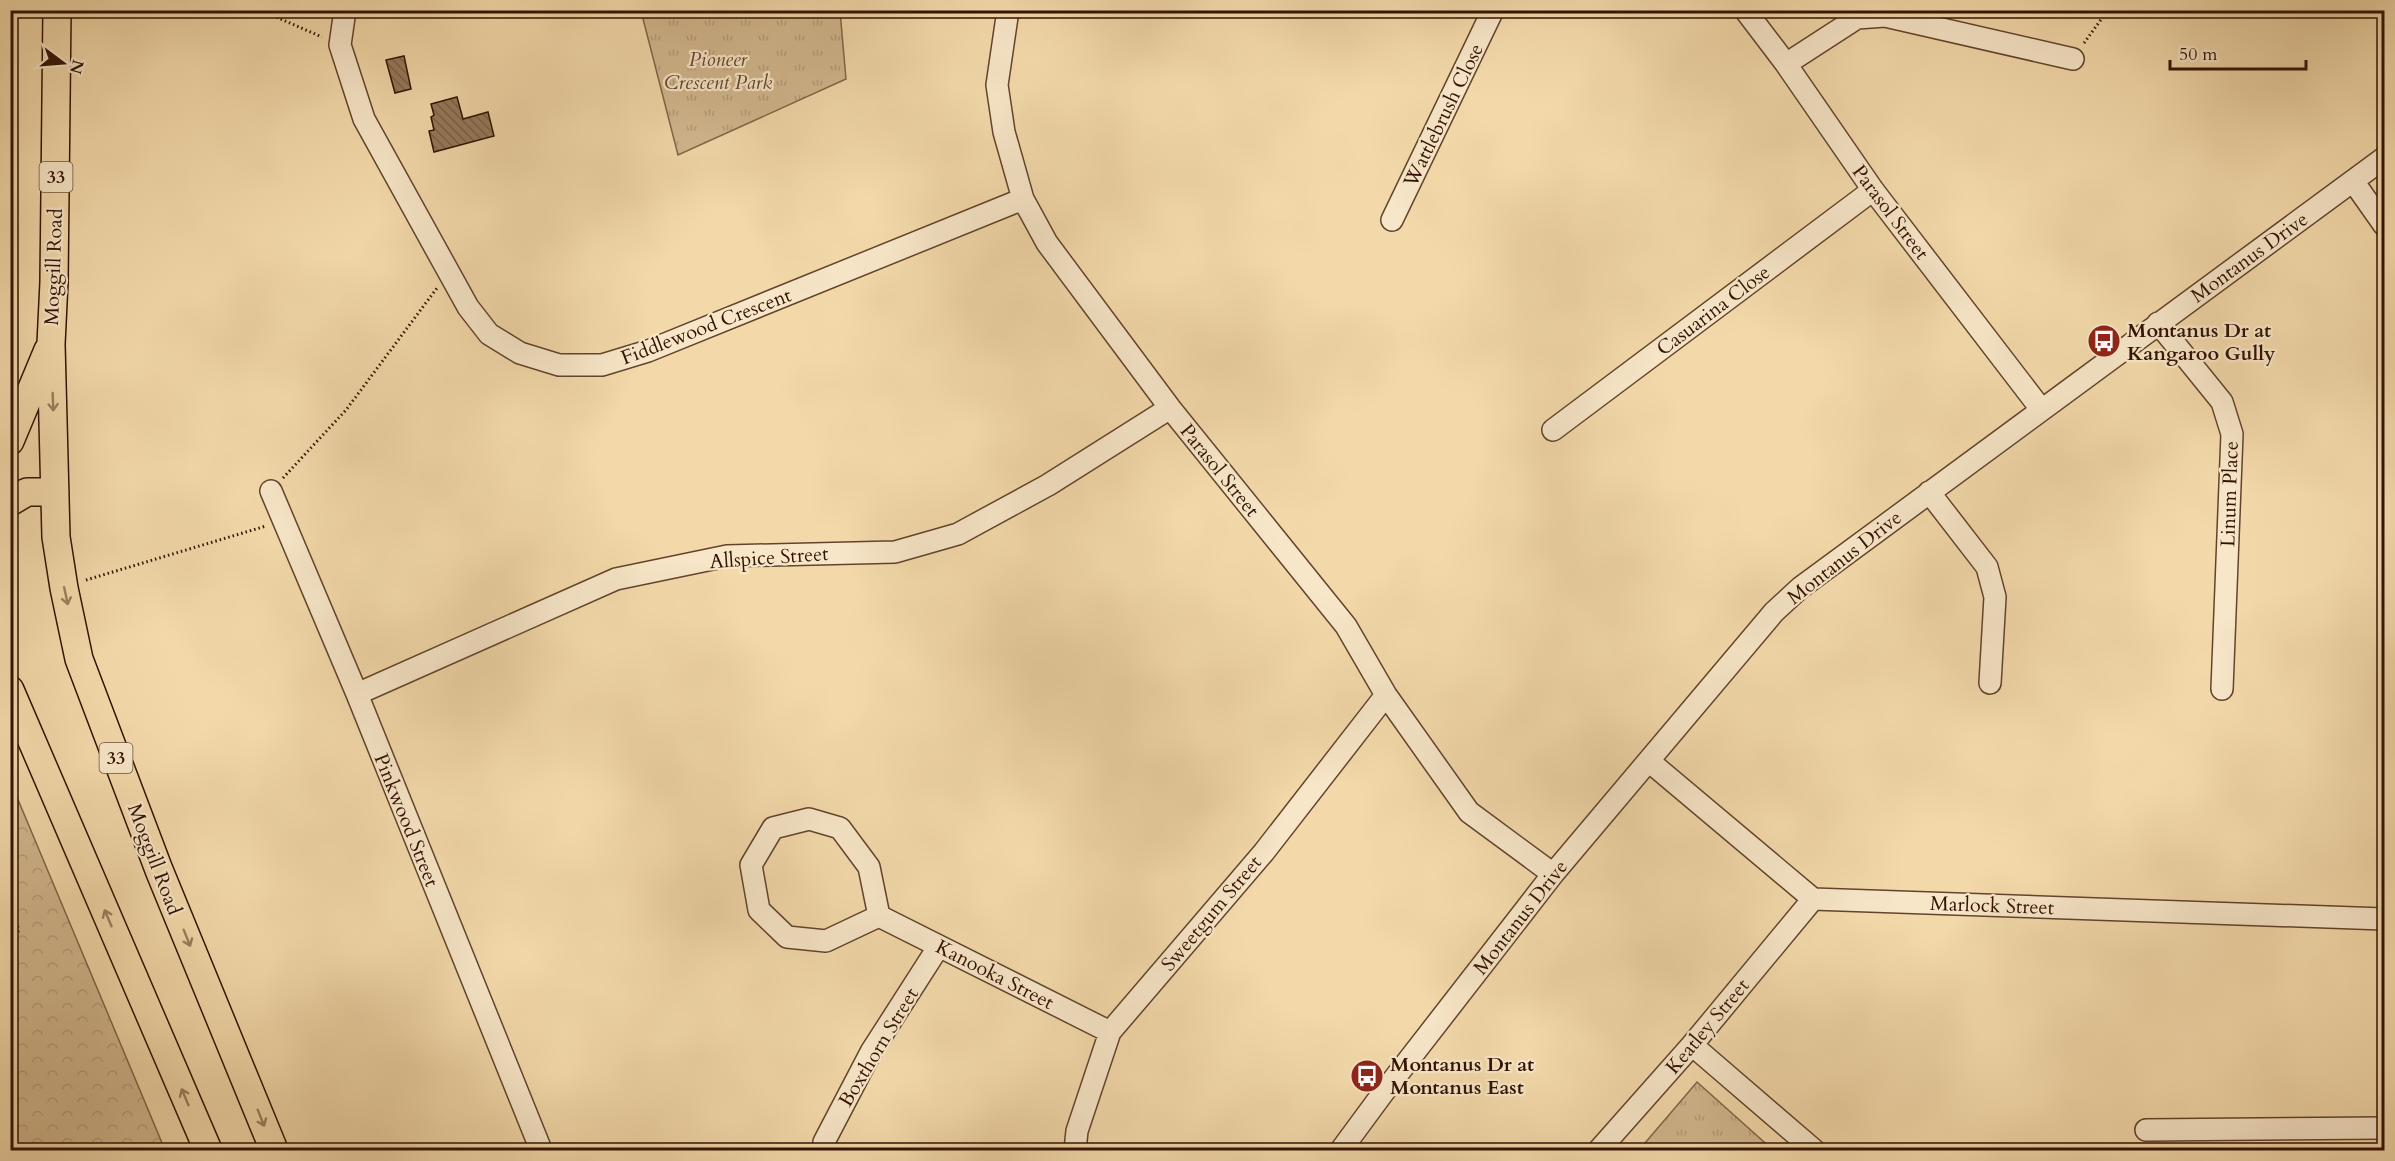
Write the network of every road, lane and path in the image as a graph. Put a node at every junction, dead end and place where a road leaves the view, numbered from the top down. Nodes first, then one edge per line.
1 (57, 10) edge
2 (260, 10) edge
3 (345, 10) edge
4 (1008, 10) edge
5 (1493, 10) edge
6 (1745, 10) edge
7 (2108, 10) edge
8 (340, 45) junction
9 (2073, 59) joint
10 (1786, 64) junction
11 (2385, 158) edge
12 (2353, 181) junction
13 (1873, 190) junction
14 (1023, 199) junction
15 (1392, 220) dead end
16 (2385, 225) edge
17 (451, 278) junction
18 (2158, 323) junction
19 (51, 344) junction
20 (1170, 408) junction
21 (2041, 409) junction
22 (1553, 430) dead end
23 (10, 441) edge
24 (271, 491) joint
25 (55, 492) junction
26 (1929, 492) junction
27 (10, 502) edge
28 (282, 521) junction
29 (78, 582) dead end
30 (1990, 683) dead end
31 (2222, 689) dead end
32 (10, 690) edge
33 (357, 694) junction
34 (1386, 695) junction
35 (1650, 762) junction
36 (1553, 874) junction
37 (1813, 899) junction
38 (10, 915) edge
39 (879, 916) junction
40 (2385, 919) edge
41 (939, 946) junction
42 (10, 950) edge
43 (1110, 1032) junction
44 (1692, 1045) junction
45 (2385, 1128) edge
46 (2146, 1130) dead end
47 (208, 1150) edge
48 (274, 1150) edge
49 (541, 1150) edge
50 (824, 1150) edge
51 (1075, 1150) edge
52 (1341, 1150) edge
53 (1599, 1150) edge
54 (1814, 1150) edge

1 - 19 main road, Moggill Road / 33
2 - 8 path
3 - 8 street, Fiddlewood Crescent
4 - 14 street, Parasol Street
5 - 15 street, Wattlebrush Close
6 - 10 street, Parasol Street
7 - 9 path
8 - 17 street, Fiddlewood Crescent
9 - 10 street
10 - 13 street, Parasol Street
11 - 12 street, Montanus Drive
12 - 16 street
12 - 18 street, Montanus Drive
13 - 21 street, Parasol Street
13 - 22 street, Casuarina Close
14 - 17 street, Fiddlewood Crescent
14 - 20 street, Parasol Street
17 - 24 path
18 - 21 street, Montanus Drive
18 - 31 street, Linum Place
19 - 23 main road, Moggill Road / 33
19 -> 25 main road, Moggill Road / 33
20 - 33 street, Allspice Street
20 - 34 street, Parasol Street
21 - 26 street, Montanus Drive
24 - 28 street, Pinkwood Street
25 - 27 main road
25 -> 48 main road, Moggill Road / 33
26 - 30 street
26 - 35 street, Montanus Drive
28 - 29 path
28 - 33 street, Pinkwood Street
47 -> 32 main road
33 - 49 street, Pinkwood Street
34 - 36 street, Parasol Street
34 - 43 street, Sweetgum Street
35 - 36 street, Montanus Drive
35 - 37 street
36 - 52 street, Montanus Drive
37 - 40 street, Marlock Street
37 - 44 street, Keatley Street
38 - 42 path
39 - 39 street
39 - 41 street, Kanooka Street
41 - 43 street, Kanooka Street
41 - 50 street, Boxthorn Street
43 - 51 street, Sweetgum Street
44 - 53 street, Keatley Street
44 - 54 street
45 - 46 street

